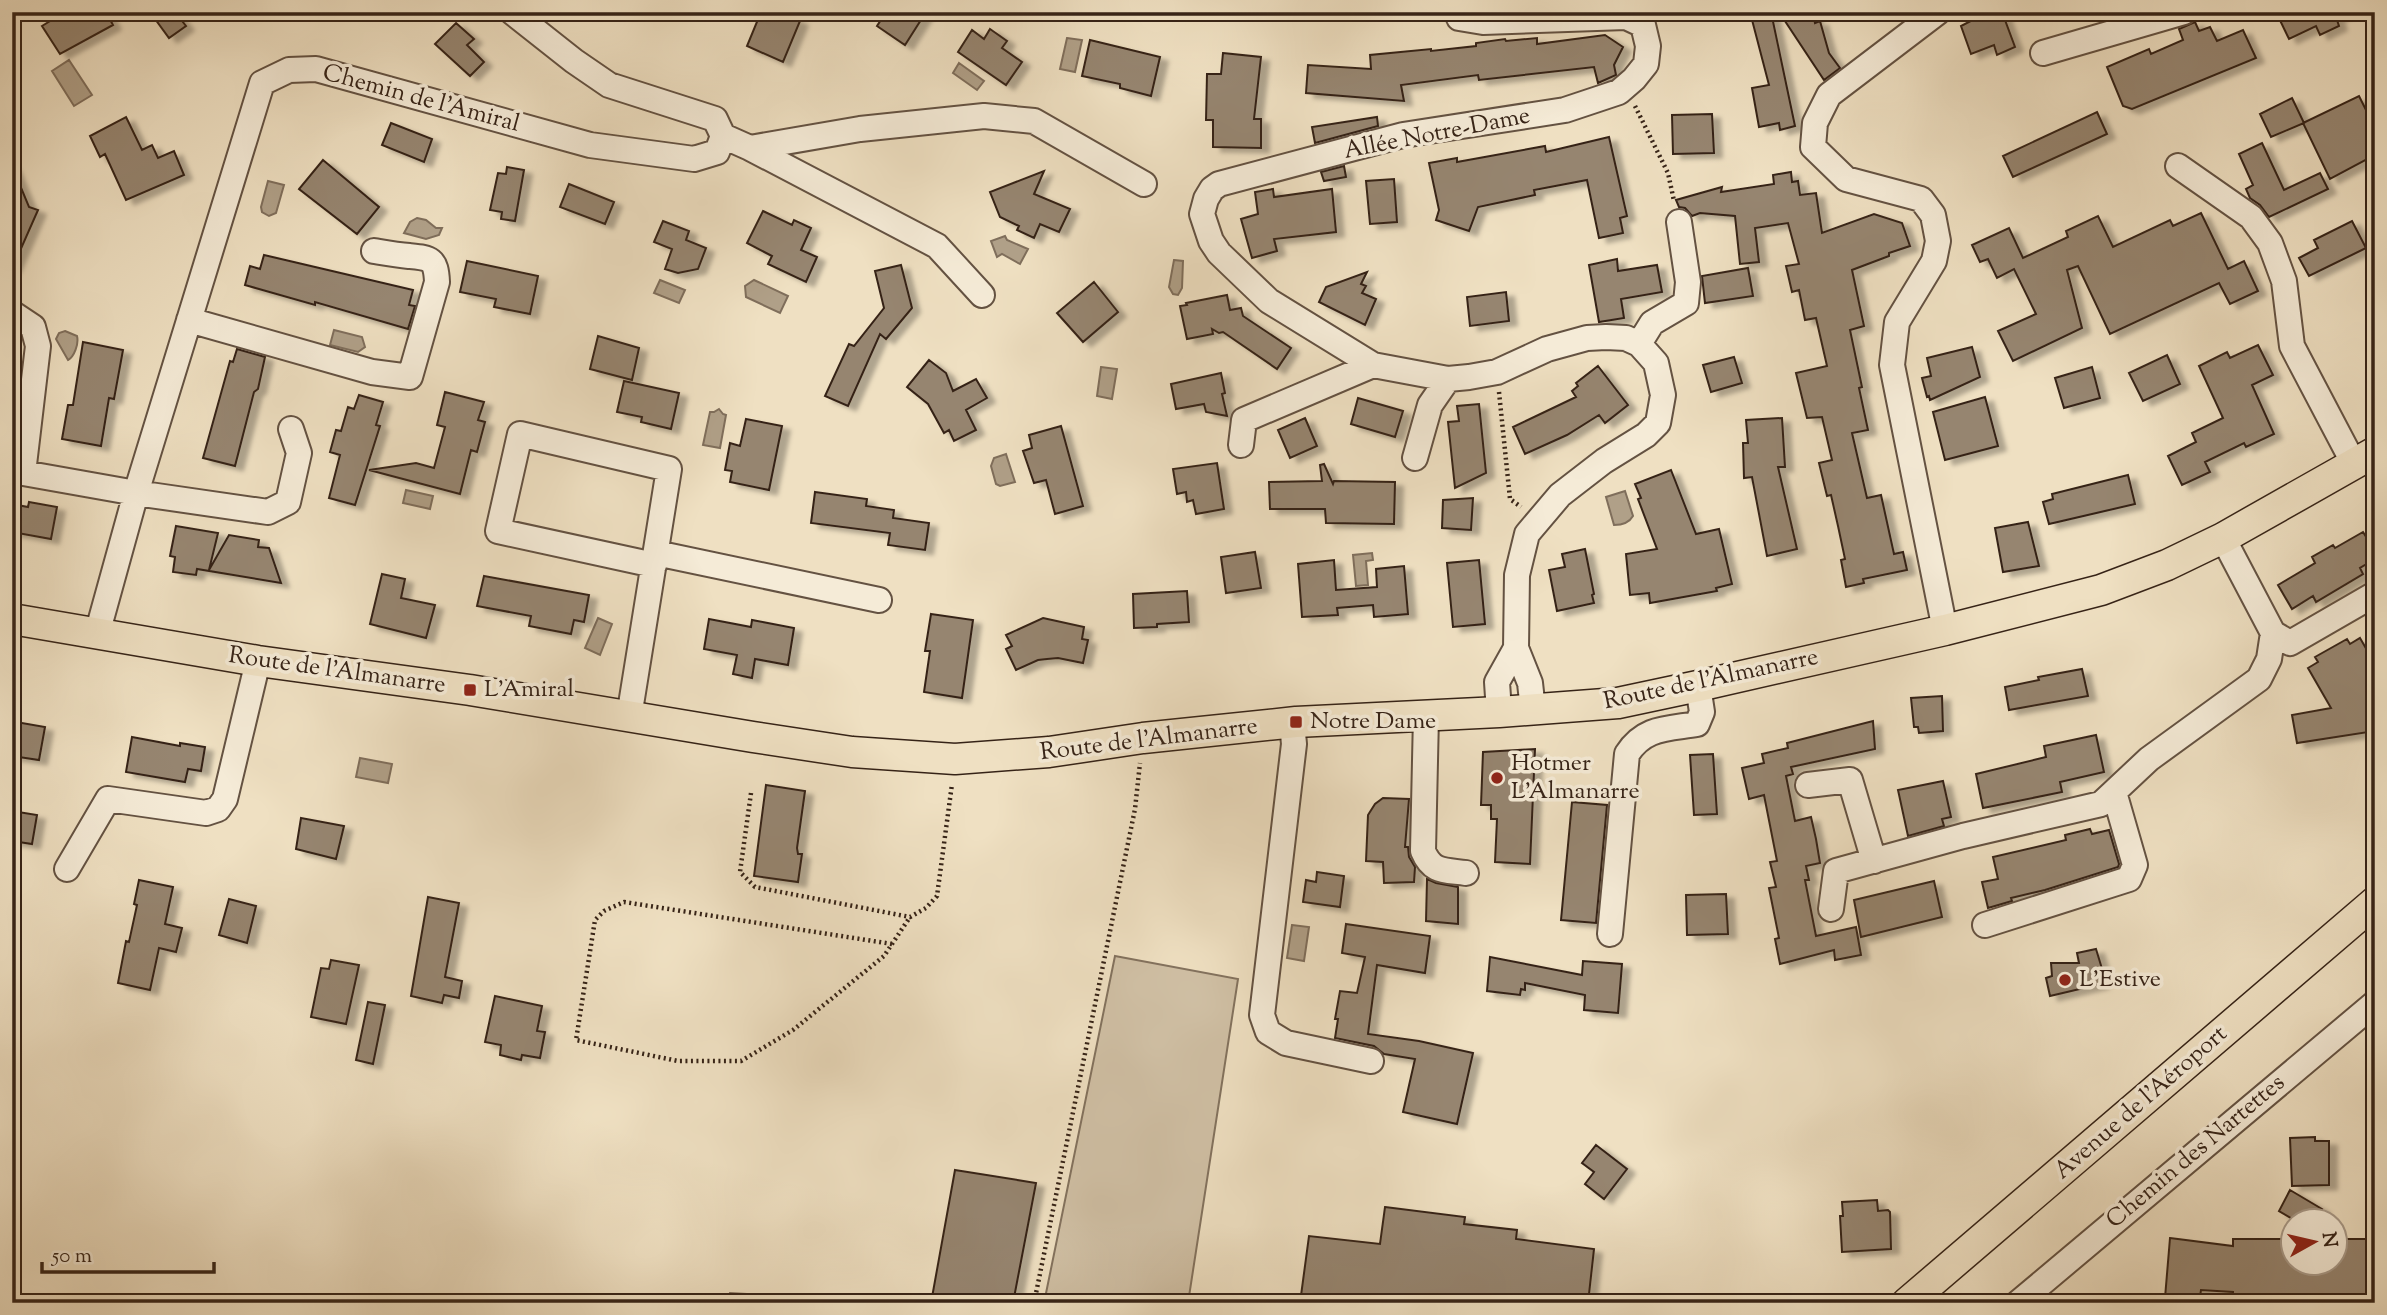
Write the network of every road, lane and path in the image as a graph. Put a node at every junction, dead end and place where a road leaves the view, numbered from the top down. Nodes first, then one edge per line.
1 (512, 12) edge
2 (1938, 12) edge
3 (2184, 12) edge
4 (1459, 18) dead end
5 (2043, 53) dead end
6 (1627, 87) junction
7 (723, 136) junction
8 (750, 148) junction
9 (2178, 166) dead end
10 (1144, 184) dead end
11 (1679, 222) joint
12 (374, 251) dead end
13 (982, 295) dead end
14 (12, 313) edge
15 (189, 320) junction
16 (1639, 344) junction
17 (1373, 365) junction
18 (1497, 372) junction
19 (1448, 379) junction
20 (291, 429) dead end
21 (1241, 445) dead end
22 (1415, 458) dead end
23 (2365, 458) edge
24 (18, 472) edge
25 (136, 493) junction
26 (1538, 521) junction
27 (2223, 538) junction
28 (655, 559) junction
29 (2375, 594) edge
30 (879, 600) dead end
31 (12, 619) edge
32 (1945, 630) junction
33 (2273, 633) junction
34 (97, 634) junction
35 (1516, 648) junction
36 (258, 661) junction
37 (1698, 686) junction
38 (1533, 710) junction
39 (1499, 712) junction
40 (1426, 716) junction
41 (629, 717) junction
42 (1292, 723) junction
43 (1143, 738) junction
44 (955, 759) junction
45 (1808, 785) dead end
46 (2114, 792) junction
47 (751, 793) dead end
48 (1874, 861) junction
49 (67, 869) dead end
50 (1466, 873) dead end
51 (2375, 902) edge
52 (1831, 909) dead end
53 (910, 917) junction
54 (1985, 925) dead end
55 (1611, 934) dead end
56 (892, 944) junction
57 (2375, 1003) edge
58 (1371, 1061) dead end
59 (1034, 1303) edge
60 (1907, 1303) edge
61 (2018, 1303) edge

1 - 7 street
2 - 32 street
3 - 5 street
4 - 6 street
6 - 11 path
6 - 17 street, Allée Notre-Dame
7 - 8 street
7 - 15 street, Chemin de l'Amiral
8 - 10 street
8 - 13 street
9 - 23 street
11 - 16 street
12 - 15 street
14 - 24 street
15 - 25 street, Chemin de l'Amiral
16 - 18 street, Allée Notre-Dame
16 - 26 street
17 - 19 street, Allée Notre-Dame
17 - 21 street
18 - 19 street, Allée Notre-Dame
18 - 26 path
19 - 22 street
20 - 25 street
23 - 27 main road, Route de l'Almanarre
24 - 25 street
25 - 34 street, Chemin de l'Amiral
26 - 35 street
27 - 32 main road, Route de l'Almanarre
27 - 33 street
28 - 28 street
28 - 30 street
28 - 41 street
29 - 33 street
31 - 34 main road, Route de l'Almanarre
32 - 37 main road, Route de l'Almanarre
33 - 46 street
34 - 36 main road, Route de l'Almanarre
35 - 38 street
35 - 39 street
36 - 41 main road, Route de l'Almanarre
36 - 49 street
37 - 38 main road, Route de l'Almanarre
37 - 55 street
38 - 39 main road, Route de l'Almanarre
39 - 40 main road, Route de l'Almanarre
40 - 42 main road, Route de l'Almanarre
40 - 50 street
41 - 44 main road, Route de l'Almanarre
42 - 43 main road, Route de l'Almanarre
42 - 58 street
43 - 44 main road, Route de l'Almanarre
43 - 59 path
44 - 53 path
45 - 48 street
46 - 48 street
46 - 54 street
47 - 53 path
48 - 52 street
51 - 60 main road, Avenue de l'Aéroport
53 - 56 path
56 - 56 path
57 - 61 street, Chemin des Nartettes

